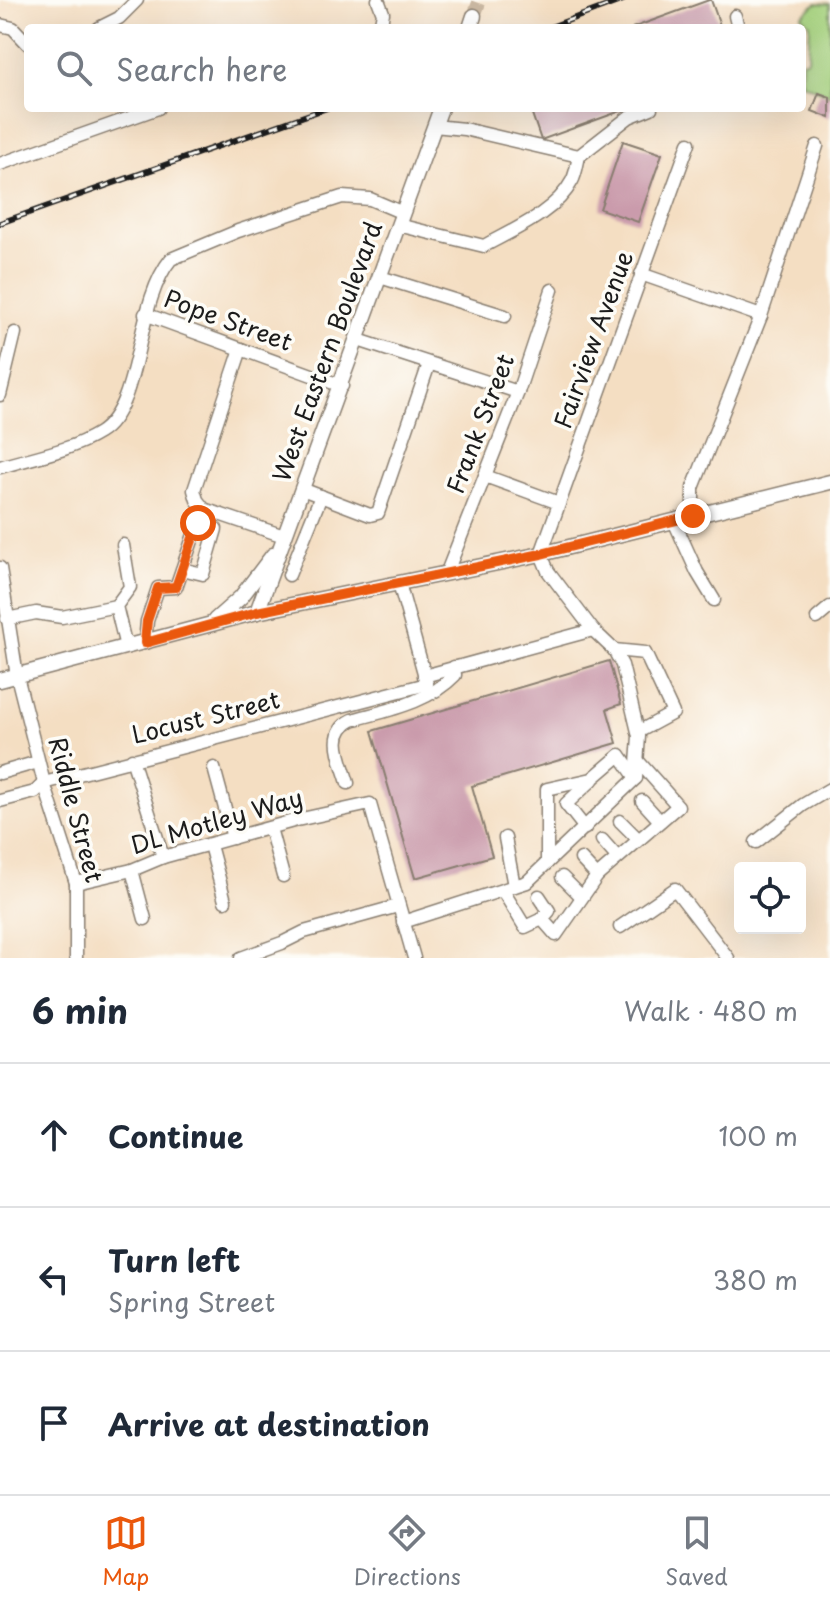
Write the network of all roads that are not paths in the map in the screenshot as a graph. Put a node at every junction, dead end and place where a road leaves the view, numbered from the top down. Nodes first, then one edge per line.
1 (137, 0) edge
2 (378, 0) edge
3 (107, 24) edge
4 (381, 24) edge
5 (0, 25) edge
6 (24, 40) edge
7 (147, 112) edge
8 (439, 112) edge
9 (641, 112) edge
10 (434, 126) junction
11 (689, 143) dead end
12 (817, 146) dead end
13 (579, 156) junction
14 (0, 164) edge
15 (401, 219) junction
16 (641, 274) junction
17 (380, 277) junction
18 (552, 290) dead end
19 (145, 314) junction
20 (505, 316) dead end
21 (761, 316) junction
22 (15, 333) dead end
23 (358, 340) junction
24 (241, 349) junction
25 (429, 364) junction
26 (342, 386) junction
27 (518, 392) junction
28 (0, 395) edge
29 (0, 467) edge
30 (485, 476) junction
31 (830, 482) edge
32 (302, 489) junction
33 (321, 496) junction
34 (559, 503) junction
35 (693, 516) junction
36 (674, 521) junction
37 (282, 541) junction
38 (123, 545) dead end
39 (541, 554) junction
40 (0, 568) edge
41 (182, 569) dead end
42 (447, 572) junction
43 (289, 575) dead end
44 (399, 583) junction
45 (2, 599) edge
46 (714, 600) dead end
47 (116, 606) junction
48 (830, 607) edge
49 (257, 612) junction
50 (817, 618) dead end
51 (7, 619) junction
52 (208, 625) junction
53 (593, 630) junction
54 (145, 643) junction
55 (126, 647) junction
56 (614, 650) junction
57 (454, 667) junction
58 (17, 676) junction
59 (0, 680) edge
60 (425, 680) junction
61 (638, 732) junction
62 (132, 759) junction
63 (638, 761) junction
64 (38, 762) junction
65 (214, 768) dead end
66 (0, 773) edge
67 (636, 778) junction
68 (592, 779) junction
69 (44, 783) junction
70 (348, 783) dead end
71 (830, 789) edge
72 (0, 801) edge
73 (642, 801) dead end
74 (620, 821) dead end
75 (660, 821) junction
76 (270, 828) junction
77 (585, 828) junction
78 (233, 838) junction
79 (505, 838) dead end
80 (638, 839) junction
81 (602, 840) dead end
82 (756, 842) dead end
83 (210, 845) junction
84 (163, 857) junction
85 (617, 857) junction
86 (581, 859) dead end
87 (547, 863) junction
88 (132, 870) junction
89 (283, 876) dead end
90 (597, 876) junction
91 (562, 877) dead end
92 (76, 883) junction
93 (509, 888) junction
94 (539, 896) dead end
95 (581, 896) junction
96 (225, 901) dead end
97 (398, 906) junction
98 (145, 919) dead end
99 (542, 919) junction
100 (403, 922) junction
101 (620, 927) dead end
102 (76, 958) edge
103 (241, 958) edge
104 (414, 958) edge
105 (728, 958) edge

1 - 3 street
2 - 4 street
5 - 6 street
7 - 14 street
8 - 10 main road, West Eastern Boulevard
9 - 13 street
10 - 13 street
10 - 15 main road, West Eastern Boulevard
11 - 16 street, Fairview Avenue
12 - 21 street
13 - 15 street
15 - 17 main road, West Eastern Boulevard
15 - 19 street
16 - 21 street
16 - 34 street, Fairview Avenue
17 - 20 street
17 - 23 main road, West Eastern Boulevard
18 - 27 street, Frank Street
19 - 24 street, Pope Street
19 - 29 street
21 - 35 street
22 - 28 street
23 - 25 street
23 - 26 main road, West Eastern Boulevard
24 - 26 street, Pope Street
24 - 37 street
25 - 27 street
25 - 33 street
26 - 32 main road, West Eastern Boulevard
27 - 30 street, Frank Street
30 - 34 street
30 - 42 street, Frank Street
31 - 35 main road
32 - 33 street
32 - 37 main road, West Eastern Boulevard
33 - 43 street
34 - 39 street, Fairview Avenue
35 - 36 main road
36 - 39 main road
36 - 46 street
37 - 49 main road, West Eastern Boulevard
37 - 52 main road
38 - 47 street
39 - 42 main road
39 - 53 street
40 - 45 street, Riddle Street
41 - 54 street
42 - 44 main road
44 - 49 main road
44 - 60 street
45 - 51 street, Riddle Street
47 - 51 street
47 - 55 street
48 - 50 street
49 - 52 main road
51 - 58 street, Riddle Street
52 - 54 main road
53 - 56 street
53 - 57 street, Locust Street
54 - 55 main road
55 - 58 main road
56 - 61 street
56 - 61 street
57 - 60 street, Locust Street
57 - 70 street
58 - 59 main road
58 - 64 street, Riddle Street
60 - 62 street, Locust Street
61 - 63 street
62 - 69 street, Locust Street
62 - 84 street
63 - 67 street
63 - 75 street
64 - 66 street
64 - 69 street, Riddle Street
65 - 78 street
67 - 68 street
67 - 77 street
68 - 77 street
68 - 87 street
69 - 72 street, Locust Street
69 - 92 street, Riddle Street
71 - 82 street
73 - 75 street
74 - 80 street
75 - 80 street
76 - 78 street, DL Motley Way
76 - 89 street
76 - 97 street, DL Motley Way
77 - 87 street
78 - 83 street, DL Motley Way
79 - 93 street
80 - 85 street
81 - 85 street
83 - 84 street, DL Motley Way
83 - 96 street
84 - 88 street, DL Motley Way
85 - 90 street
86 - 90 street
87 - 93 street
88 - 92 street, DL Motley Way
88 - 98 street
90 - 95 street
91 - 95 street
92 - 102 street, Riddle Street
93 - 99 street
93 - 100 street
94 - 99 street
95 - 99 street
97 - 100 street
97 - 103 street
100 - 104 street
101 - 105 street

